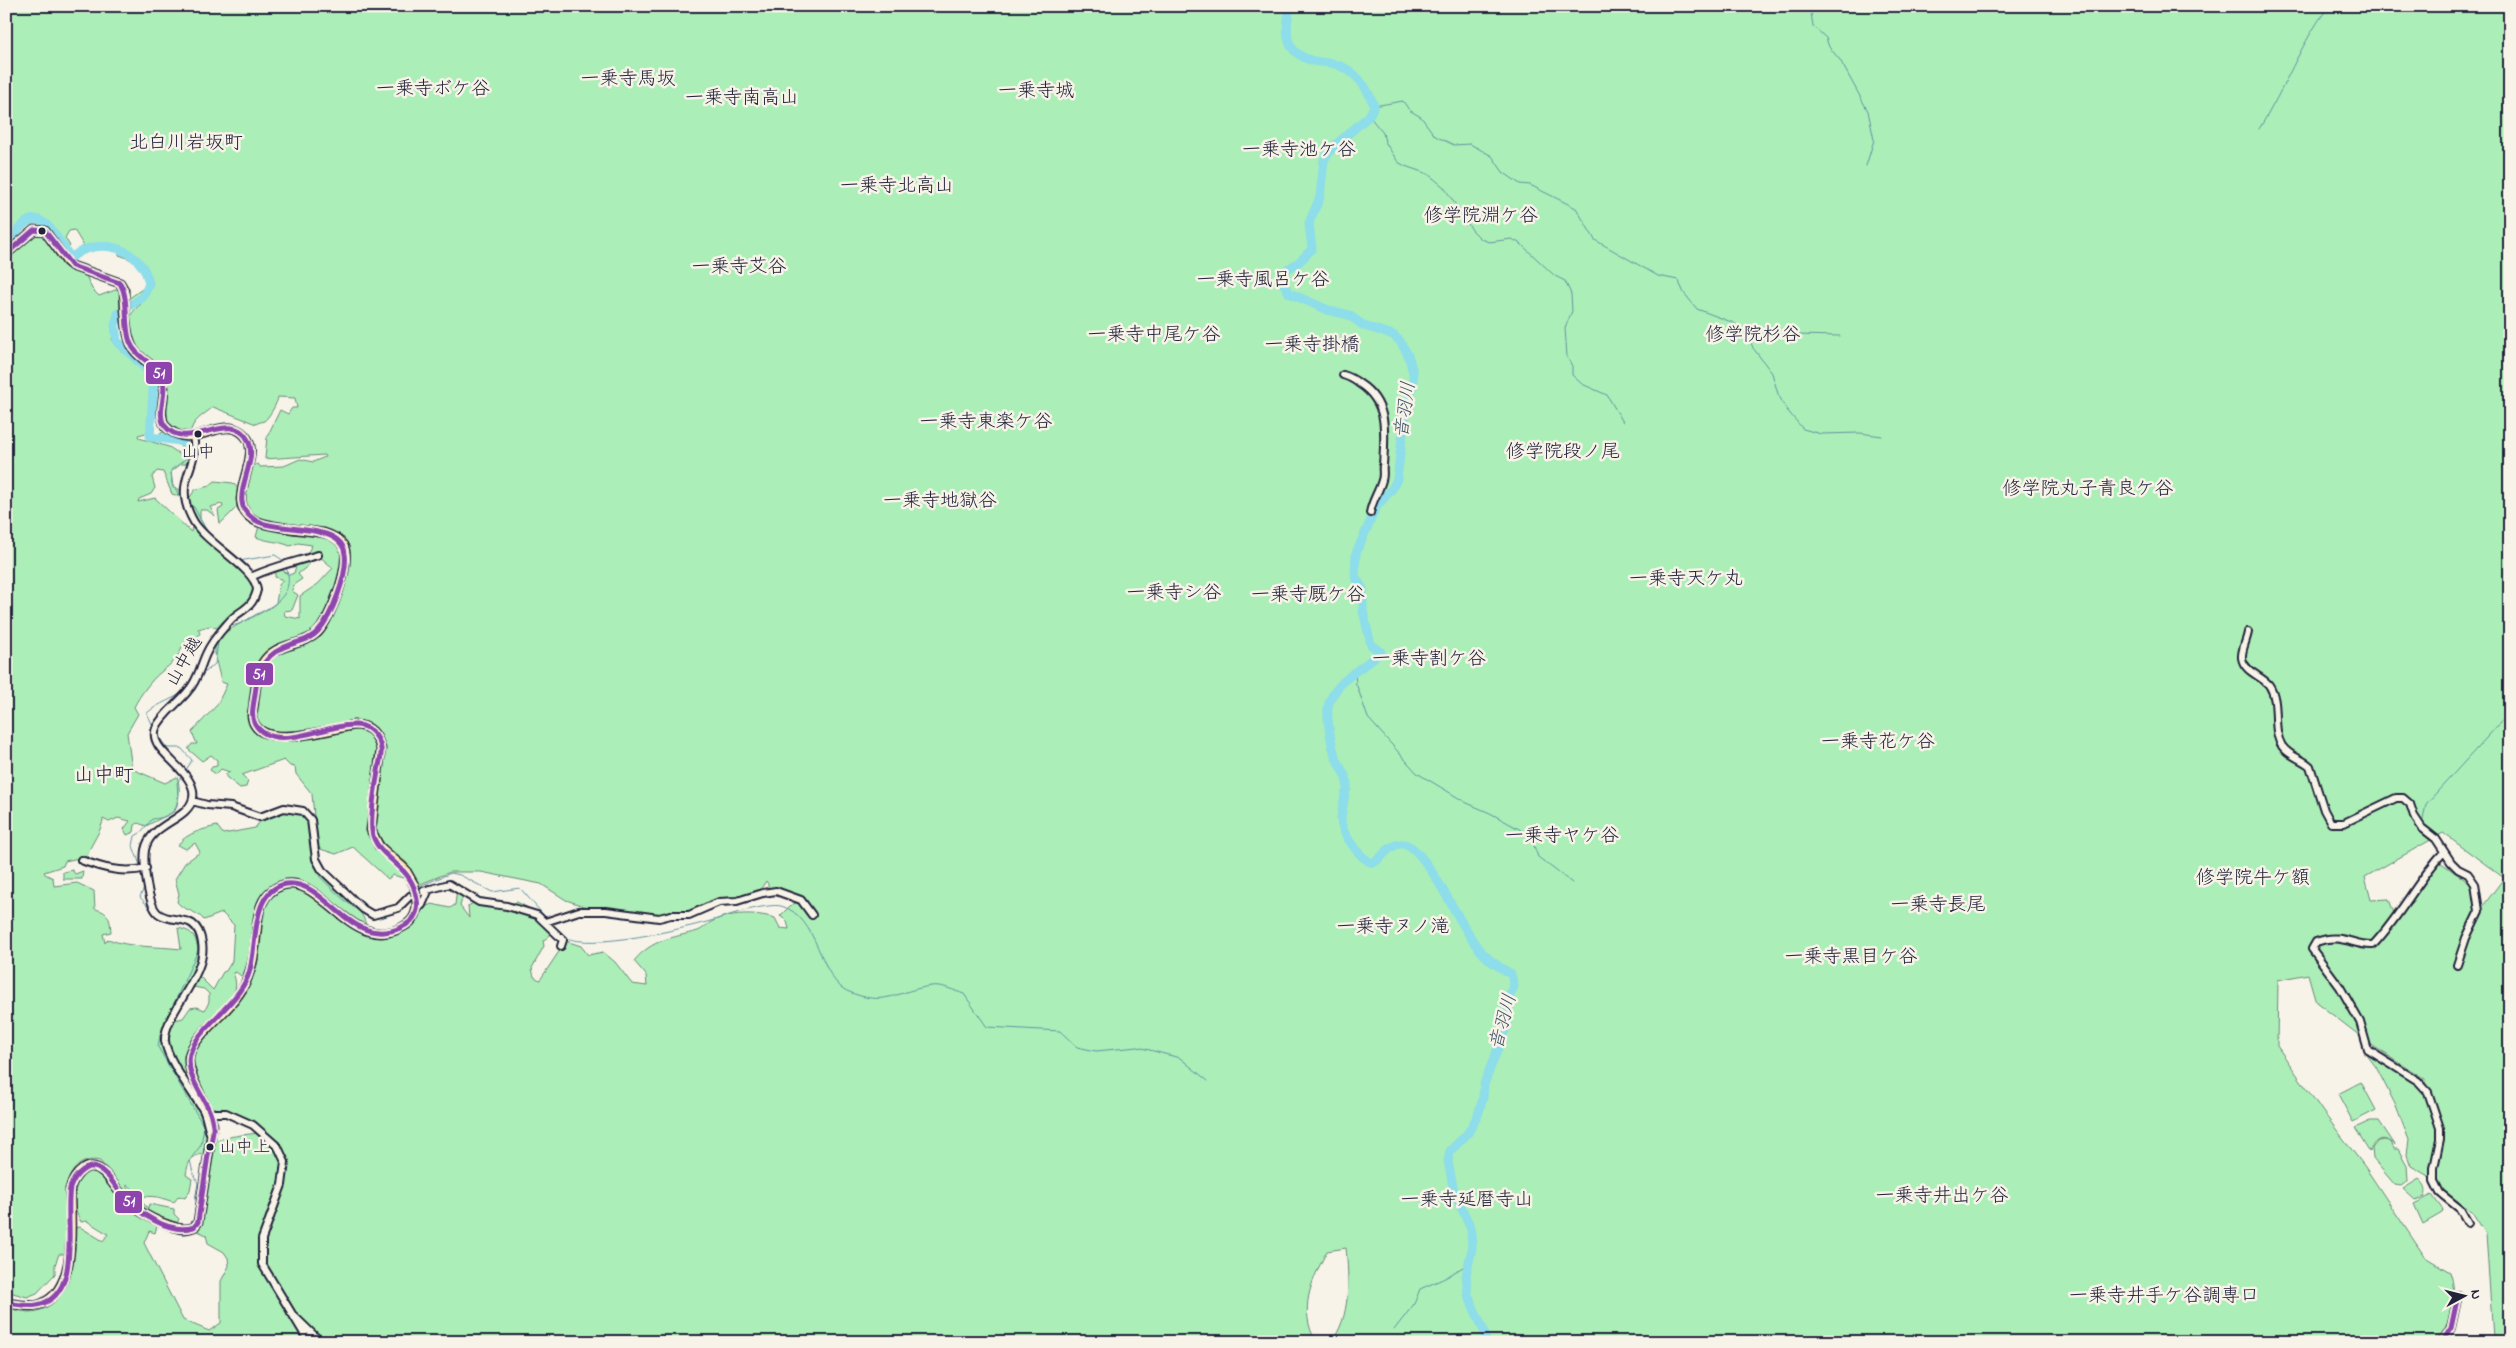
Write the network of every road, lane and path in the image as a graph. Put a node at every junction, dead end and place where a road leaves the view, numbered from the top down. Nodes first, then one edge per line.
1 (6, 254) edge
2 (1343, 375) dead end
3 (193, 437) junction
4 (1370, 513) dead end
5 (318, 555) dead end
6 (253, 576) junction
7 (2248, 632) dead end
8 (192, 801) junction
9 (2443, 853) junction
10 (81, 860) dead end
11 (146, 868) junction
12 (429, 889) junction
13 (417, 910) junction
14 (812, 915) dead end
15 (546, 922) junction
16 (561, 946) dead end
17 (2457, 965) dead end
18 (210, 1113) junction
19 (212, 1137) junction
20 (2468, 1223) dead end
21 (2458, 1295) dead end
22 (6, 1303) edge
23 (291, 1313) junction
24 (309, 1342) edge
25 (321, 1342) edge
26 (2442, 1342) edge

1 - 3 main road
2 - 4 street
3 - 6 street
3 - 13 main road, bridge
5 - 6 street
6 - 8 street, 山中越
7 - 9 street
8 - 11 street
8 - 12 street
9 - 17 street
9 - 20 street
10 - 11 street
11 - 19 street
12 - 13 street
12 - 15 street
13 - 18 main road
14 - 15 street
15 - 16 street
18 - 19 main road
18 - 23 street
19 - 22 main road
21 - 26 street
23 - 24 street
23 - 25 street

